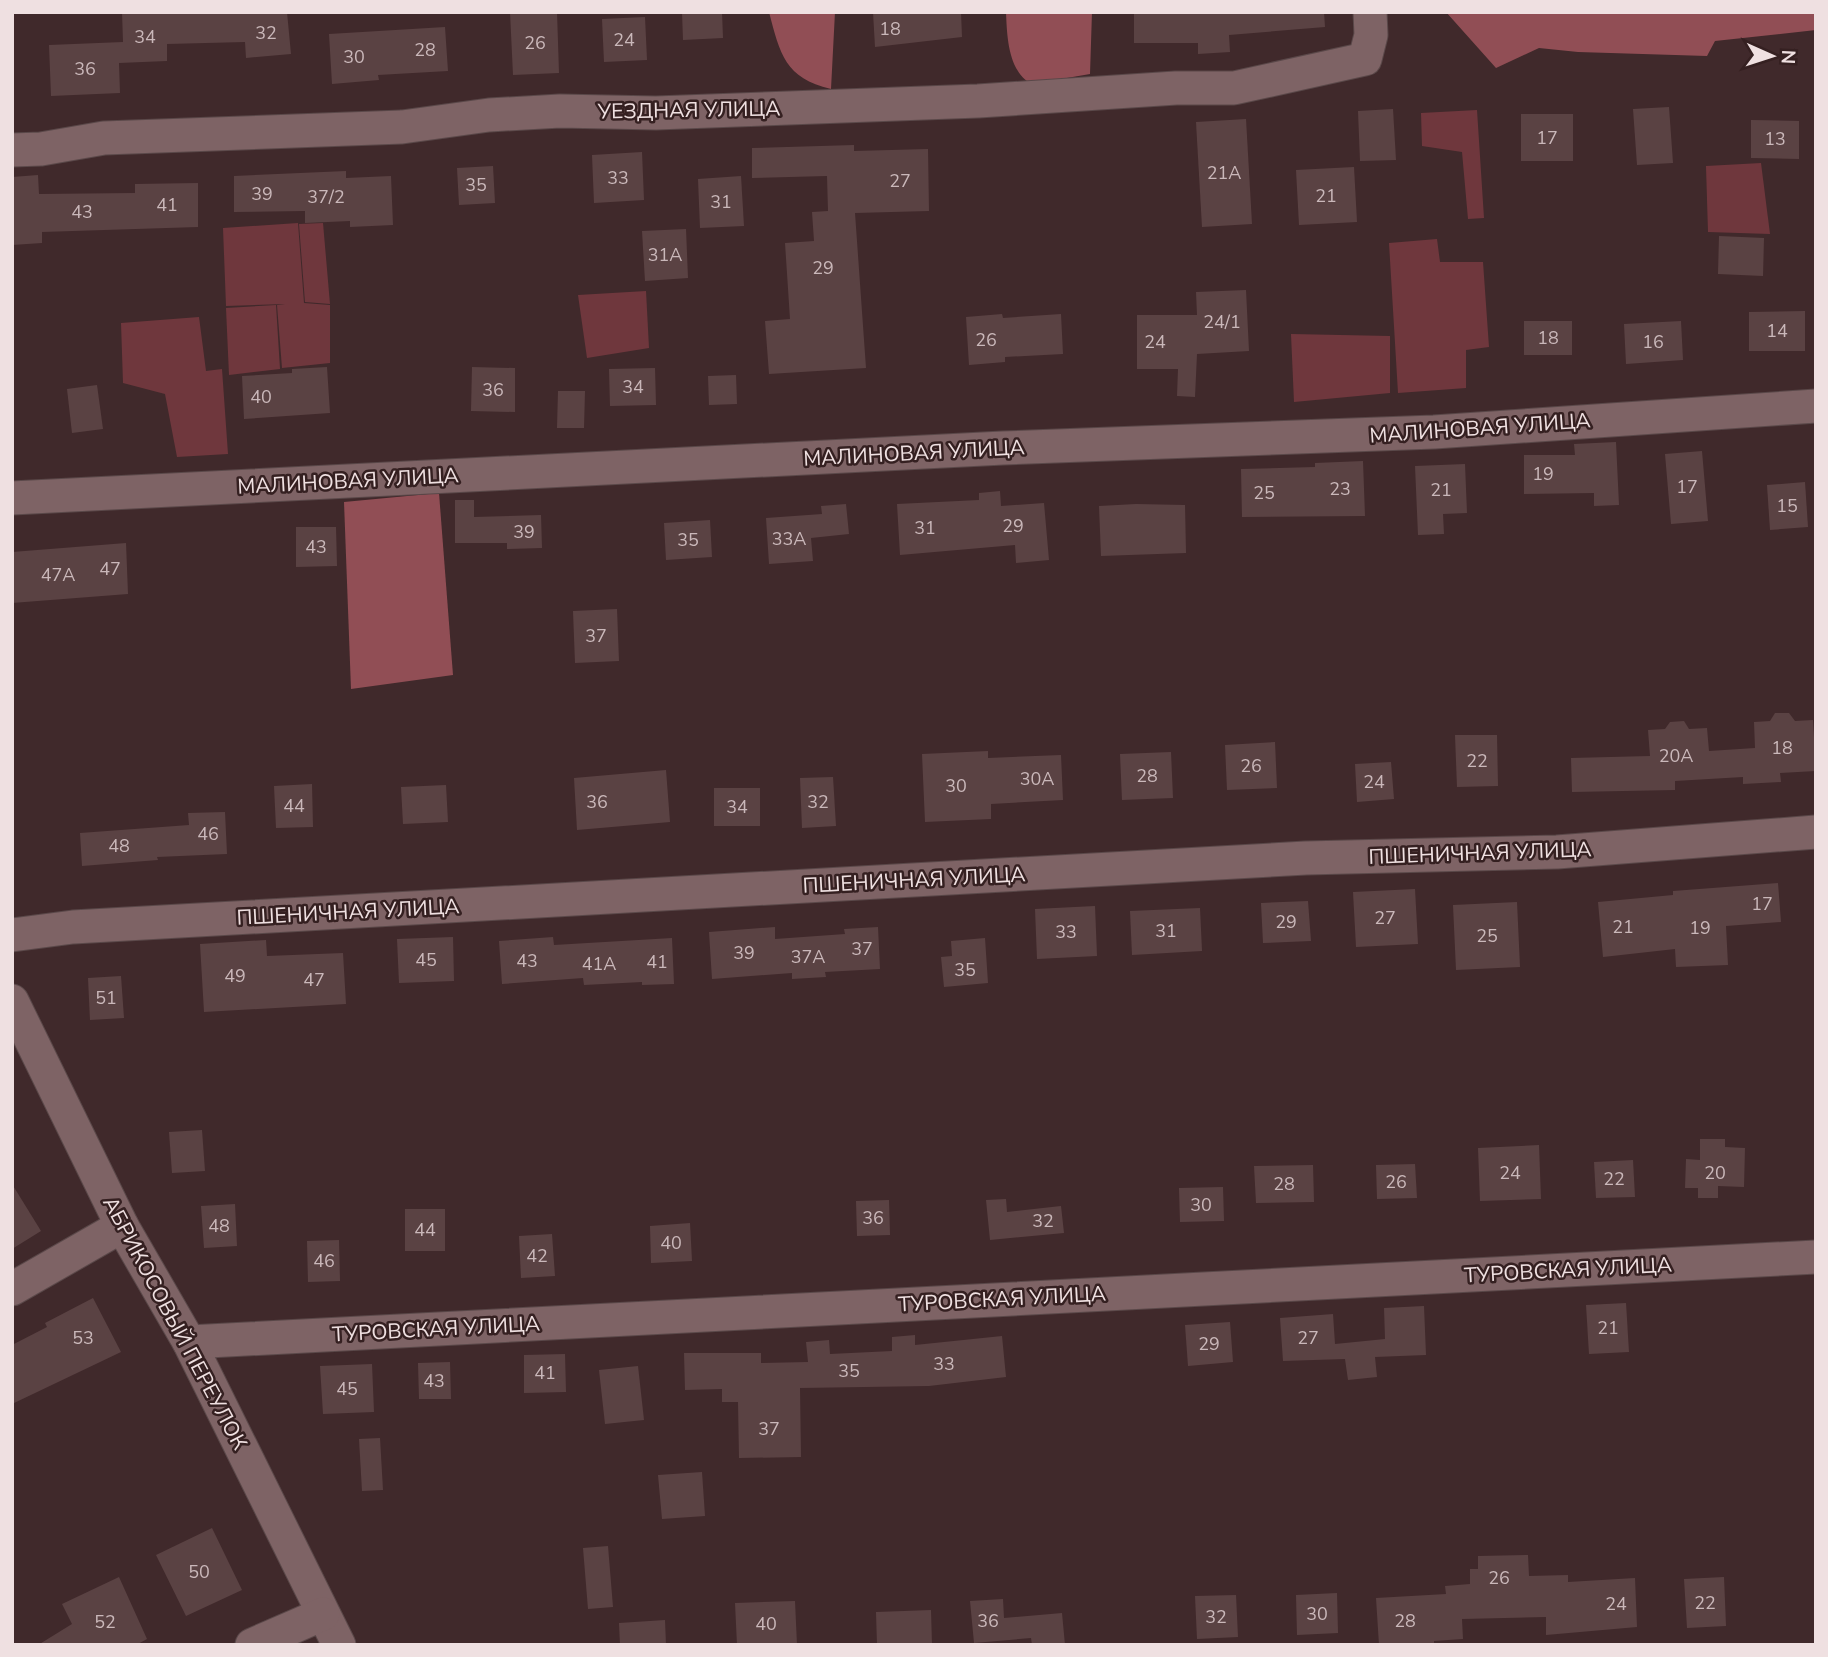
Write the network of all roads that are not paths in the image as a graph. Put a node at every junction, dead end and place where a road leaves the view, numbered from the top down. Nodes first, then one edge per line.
1 (1370, 12) edge
2 (12, 150) edge
3 (1816, 406) edge
4 (12, 498) edge
5 (1816, 832) edge
6 (12, 934) edge
7 (12, 1001) edge
8 (122, 1226) junction
9 (1816, 1257) edge
10 (12, 1289) edge
11 (189, 1342) junction
12 (323, 1614) junction
13 (252, 1645) edge
14 (339, 1645) edge

1 - 2 street, УЕЗДНАЯ УЛИЦА
3 - 4 street, МАЛИНОВАЯ УЛИЦА
5 - 6 street, ПШЕНИЧНАЯ УЛИЦА
7 - 8 street, АБРИКОСОВЫЙ ПЕРЕУЛОК
8 - 10 street
8 - 11 street, АБРИКОСОВЫЙ ПЕРЕУЛОК
9 - 11 street, ТУРОВСКАЯ УЛИЦА
11 - 12 street, АБРИКОСОВЫЙ ПЕРЕУЛОК
12 - 13 street
12 - 14 street, АБРИКОСОВЫЙ ПЕРЕУЛОК

